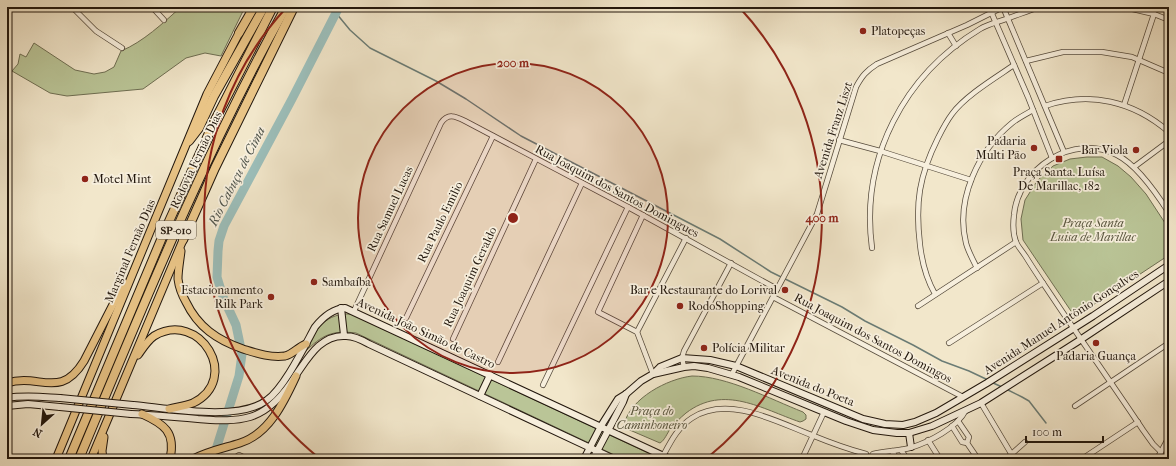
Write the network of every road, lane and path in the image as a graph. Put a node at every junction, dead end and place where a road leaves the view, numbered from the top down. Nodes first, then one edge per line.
1 (72, 7) edge
2 (152, 7) edge
3 (249, 7) edge
4 (254, 7) edge
5 (264, 7) edge
6 (274, 7) edge
7 (286, 7) edge
8 (294, 7) edge
9 (989, 7) edge
10 (1003, 7) edge
11 (1040, 7) edge
12 (1124, 7) edge
13 (991, 13) junction
14 (1154, 14) junction
15 (1008, 19) junction
16 (164, 20) dead end
17 (1169, 20) edge
18 (996, 23) junction
19 (239, 33) junction
20 (948, 33) junction
21 (956, 46) junction
22 (122, 48) dead end
23 (1140, 59) junction
24 (1026, 61) junction
25 (1014, 65) junction
26 (1169, 73) edge
27 (1124, 105) junction
28 (1045, 106) junction
29 (1033, 110) junction
30 (446, 117) joint
31 (1169, 132) edge
32 (493, 136) junction
33 (839, 140) junction
34 (189, 141) junction
35 (1169, 141) edge
36 (880, 151) junction
37 (1064, 152) junction
38 (536, 158) junction
39 (1052, 158) junction
40 (925, 166) junction
41 (1134, 167) junction
42 (971, 180) junction
43 (582, 183) junction
44 (1169, 202) edge
45 (1164, 205) junction
46 (628, 207) junction
47 (1169, 213) edge
48 (643, 215) junction
49 (686, 238) junction
50 (183, 240) junction
51 (1016, 242) junction
52 (872, 248) dead end
53 (731, 263) junction
54 (1169, 265) edge
55 (977, 268) junction
56 (132, 274) junction
57 (1169, 281) edge
58 (1043, 283) junction
59 (778, 287) junction
60 (935, 294) junction
61 (773, 297) junction
62 (918, 306) dead end
63 (341, 308) junction
64 (354, 310) junction
65 (406, 318) dead end
66 (1074, 328) junction
67 (637, 332) junction
68 (344, 336) junction
69 (452, 339) dead end
70 (1080, 339) junction
71 (949, 343) dead end
72 (1169, 343) edge
73 (306, 344) junction
74 (682, 358) junction
75 (498, 362) dead end
76 (1015, 365) junction
77 (130, 366) junction
78 (736, 366) junction
79 (684, 367) junction
80 (652, 374) junction
81 (732, 374) junction
82 (490, 375) junction
83 (296, 376) junction
84 (1023, 376) junction
85 (1110, 382) junction
86 (7, 383) edge
87 (543, 385) dead end
88 (626, 394) junction
89 (480, 396) junction
90 (963, 397) junction
91 (7, 398) edge
92 (980, 402) junction
93 (7, 406) edge
94 (1075, 406) dead end
95 (169, 409) junction
96 (966, 410) junction
97 (824, 412) junction
98 (142, 414) junction
99 (958, 421) junction
100 (1138, 422) junction
101 (601, 426) junction
102 (952, 426) junction
103 (105, 427) junction
104 (608, 430) junction
105 (909, 432) junction
106 (813, 436) junction
107 (928, 440) junction
108 (1168, 440) edge
109 (967, 442) junction
110 (1025, 442) dead end
111 (912, 447) junction
112 (590, 448) junction
113 (901, 450) junction
114 (597, 451) junction
115 (892, 451) junction
116 (1161, 452) junction
117 (866, 454) dead end
118 (1012, 455) junction
119 (663, 456) junction
120 (56, 459) edge
121 (69, 459) edge
122 (79, 459) edge
123 (91, 459) edge
124 (103, 459) edge
125 (170, 459) edge
126 (193, 459) edge
127 (233, 459) edge
128 (244, 459) edge
129 (584, 459) edge
130 (594, 459) edge
131 (614, 459) edge
132 (670, 459) edge
133 (802, 459) edge
134 (869, 459) edge
135 (897, 459) edge
136 (907, 459) edge
137 (940, 459) edge
138 (978, 459) edge
139 (1006, 459) edge
140 (1082, 459) edge
141 (1157, 459) edge

1 - 22 street
2 - 16 street
3 - 19 street
4 - 19 highway
5 - 34 highway
6 - 121 highway, Rodovia Fernão Dias / SP-010
7 - 122 highway, Rodovia Fernão Dias / SP-010
8 - 50 highway
9 - 13 street
10 - 13 street, Avenida Franz Liszt
10 - 15 street
11 - 15 street
12 - 14 street
13 - 18 street
13 - 20 street, Avenida Franz Liszt
14 - 17 street
14 - 23 street
15 - 18 street
15 - 24 street
18 - 21 street
18 - 25 street
19 - 34 highway, Marginal Fernão Dias / SP-010
20 - 21 street
20 - 33 street, Avenida Franz Liszt
21 - 36 street
23 - 24 street
23 - 26 street
23 - 27 street
24 - 28 street
25 - 29 street
25 - 40 street
27 - 28 street
27 - 31 street
28 - 37 street
29 - 39 street
29 - 42 street
30 - 32 street, Rua Joaquim dos Santos Domingues
30 - 64 street, Rua Samuel Lucas
32 - 38 street, Rua Joaquim dos Santos Domingues
32 - 65 street, Rua Paulo Emilio
33 - 36 street
33 - 59 street, Avenida Franz Liszt
34 - 56 highway, Marginal Fernão Dias / SP-010
35 - 41 street
36 - 40 street
36 - 52 street
37 - 39 street
37 - 41 street
38 - 43 street, Rua Joaquim dos Santos Domingues
38 - 69 street, Rua Joaquim Geraldo
39 - 51 street
40 - 42 street
40 - 60 street
41 - 45 street
42 - 55 street
43 - 46 street, Rua Joaquim dos Santos Domingues
43 - 75 street
44 - 45 street
45 - 47 street
46 - 48 street, Rua Joaquim dos Santos Domingues
46 - 87 street
48 - 49 street, Rua Joaquim dos Santos Domingues
48 - 67 street
49 - 53 street, Rua Joaquim dos Santos Domingues
49 - 67 street
50 - 73 highway
50 - 77 highway, SP-010
51 - 55 street
51 - 58 street
53 - 59 street, Rua Joaquim dos Santos Domingues
53 - 74 street
54 - 66 main road, Avenida Manuel Antônio Gonçalves
55 - 60 street
56 - 86 highway
56 - 120 highway, Marginal Fernão Dias / SP-010
57 - 70 main road, Avenida Manuel Antônio Gonçalves
58 - 66 street
58 - 71 street
59 - 61 street, Avenida Franz Liszt
60 - 62 street
61 - 78 street, Avenida Franz Liszt
61 - 90 street, Rua Joaquim dos Santos Domingos
63 - 64 main road, Avenida João Simão de Castro
63 - 68 main road
63 - 73 main road, Avenida João Simão de Castro
64 - 82 main road, Avenida João Simão de Castro
66 - 70 street
66 - 76 main road, Avenida Manuel Antônio Gonçalves
67 - 80 street
68 - 83 main road
68 - 89 main road
70 - 84 main road, Avenida Manuel Antônio Gonçalves
70 - 85 street
72 - 85 street
73 - 95 main road, Avenida João Simão de Castro
74 - 78 main road, Avenida do Poeta
74 - 79 street
74 - 80 main road, Avenida do Poeta
76 - 84 main road
76 - 90 main road, Avenida Manuel Antônio Gonçalves
77 - 95 highway
77 - 103 highway, SP-010
78 - 81 street, Avenida Franz Liszt
78 - 90 main road, Avenida do Poeta
79 - 80 main road, Avenida do Poeta
79 - 81 main road, Avenida do Poeta
80 - 88 main road, Avenida do Poeta
81 - 97 main road, Avenida do Poeta
82 - 89 main road
82 - 101 main road, Avenida João Simão de Castro
83 - 98 main road
83 - 126 highway
84 - 92 main road, Avenida Manuel Antônio Gonçalves
85 - 94 street
85 - 100 street
88 - 101 main road, Avenida do Poeta
88 - 104 main road, Avenida do Poeta
89 - 112 main road
91 - 95 main road, Avenida João Simão de Castro, bridge
92 - 96 main road, Avenida do Poeta
92 - 118 street
93 - 98 main road, bridge
96 - 99 street, Avenida do Poeta
96 - 105 main road, Avenida do Poeta
97 - 105 main road, Avenida do Poeta
97 - 106 street
98 - 125 highway
99 - 102 street, Avenida do Poeta
99 - 109 street
100 - 116 street
100 - 140 street
101 - 104 main road, Avenida João Simão de Castro
101 - 112 main road, Avenida do Poeta
102 - 107 street, Avenida do Poeta
102 - 109 street
103 - 123 highway, SP-010
103 - 124 highway
104 - 114 main road, Avenida do Poeta
104 - 119 main road, Avenida João Simão de Castro
105 - 111 main road
106 - 117 street
106 - 119 street
106 - 133 street
107 - 111 street, Avenida do Poeta
107 - 137 street
108 - 116 street
109 - 138 street
110 - 118 street
111 - 113 street, Avenida do Poeta
112 - 114 main road
112 - 129 main road, Avenida do Poeta
113 - 115 street, Avenida do Poeta
113 - 136 street
114 - 130 main road, Avenida do Poeta
114 - 131 main road
115 - 134 street, Avenida do Poeta
115 - 135 street
116 - 141 street
118 - 139 street
119 - 132 main road, Avenida João Simão de Castro
127 - 128 street

